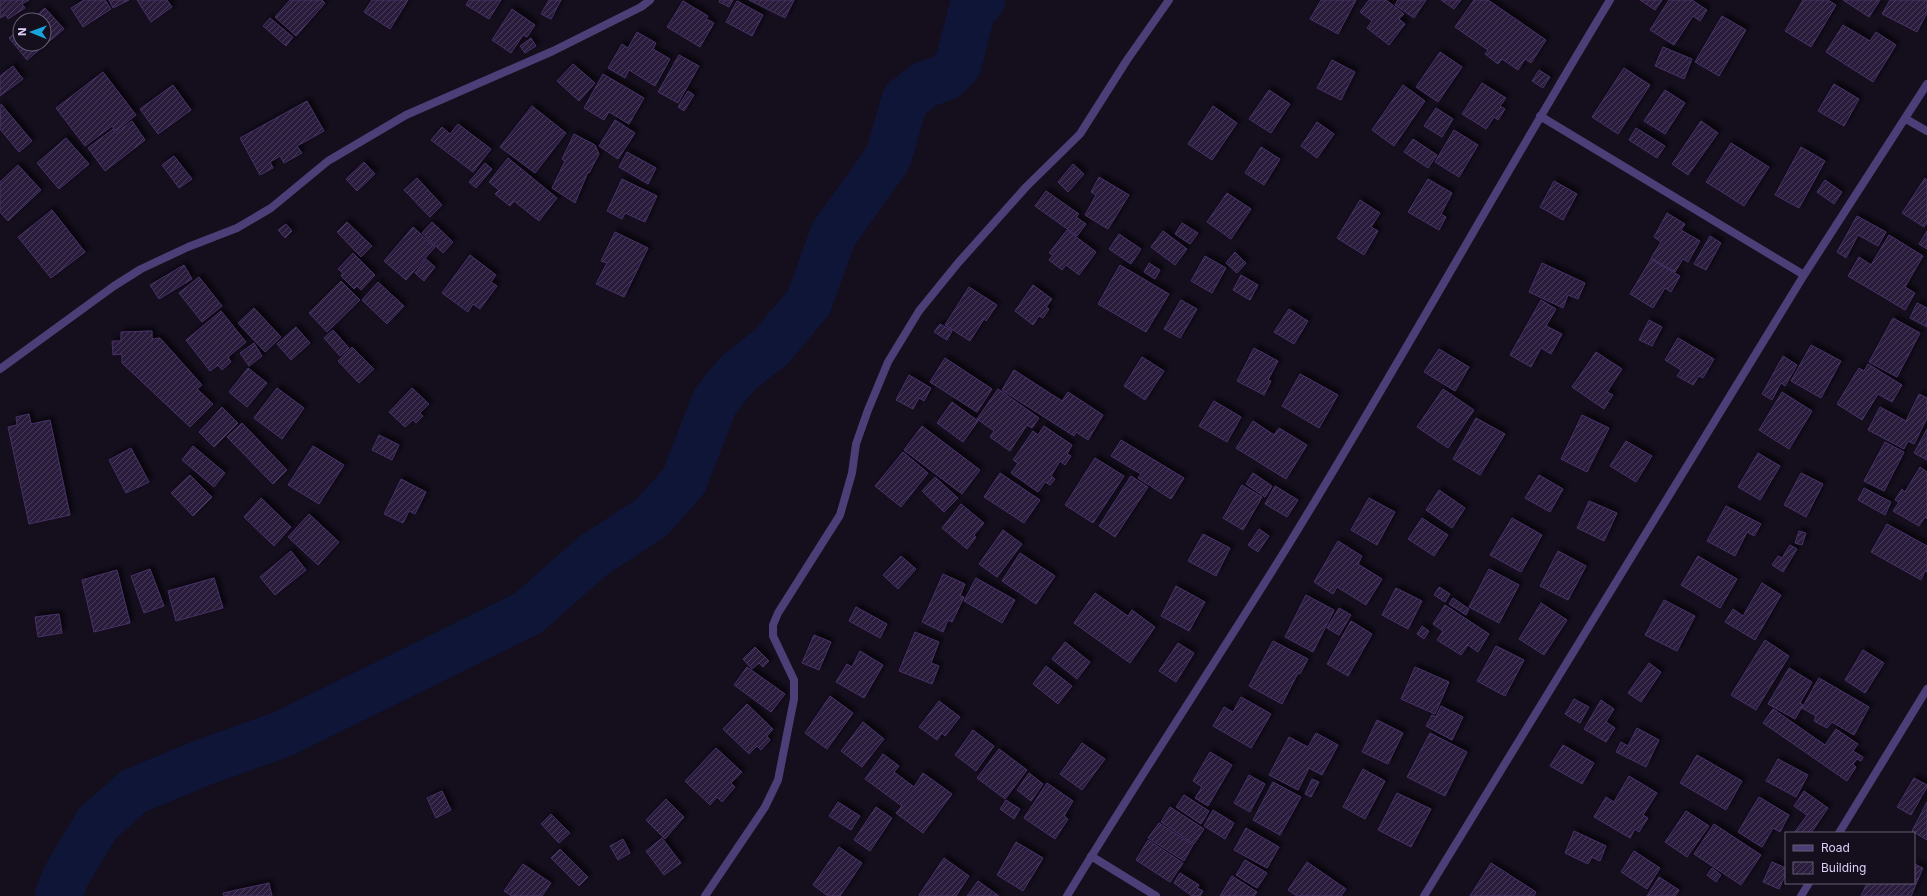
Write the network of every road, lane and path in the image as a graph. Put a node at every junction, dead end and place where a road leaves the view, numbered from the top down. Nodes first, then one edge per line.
1 (650, 0) edge
2 (1169, 0) edge
3 (1610, 0) edge
4 (1927, 84) edge
5 (1540, 116) junction
6 (1906, 119) junction
7 (1927, 131) edge
8 (1804, 275) junction
9 (4, 364) edge
10 (0, 369) edge
11 (1927, 689) edge
12 (1840, 832) edge
13 (1091, 856) junction
14 (1808, 884) edge
15 (705, 896) edge
16 (1067, 896) edge
17 (1156, 896) edge
18 (1424, 896) edge
19 (1801, 896) edge

1 - 9 street
2 - 15 street
3 - 5 street
4 - 6 street
5 - 8 street
5 - 13 street
6 - 7 street
6 - 8 street
8 - 18 street
9 - 10 street
11 - 12 street
13 - 16 street
13 - 17 street
14 - 19 street

